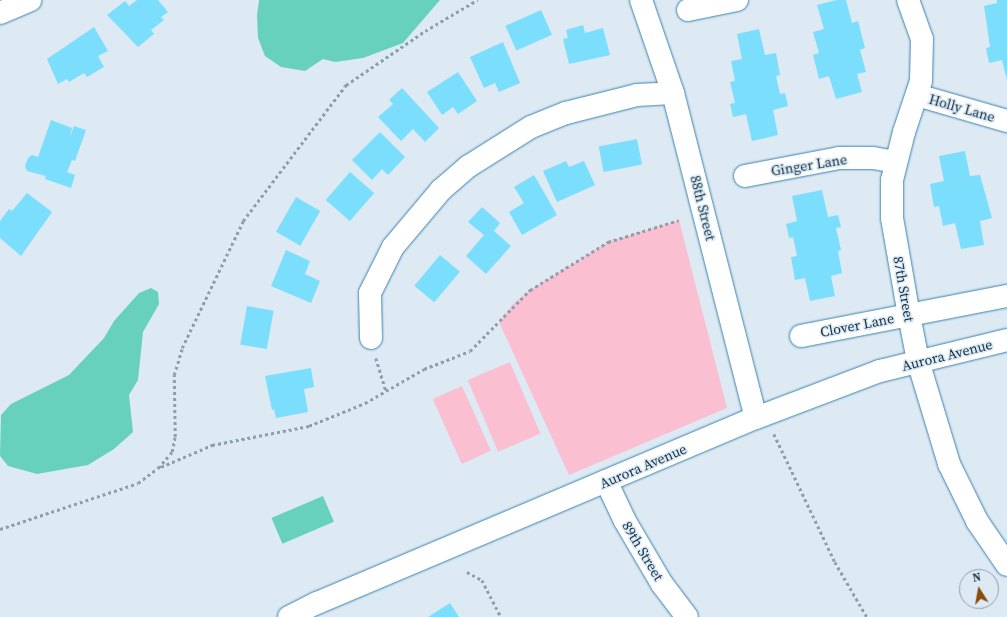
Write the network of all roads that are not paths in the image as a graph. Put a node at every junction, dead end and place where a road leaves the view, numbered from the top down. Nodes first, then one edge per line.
1 (30, 0) edge
2 (641, 0) edge
3 (737, 0) edge
4 (908, 0) edge
5 (688, 10) dead end
6 (0, 13) edge
7 (673, 92) junction
8 (917, 95) junction
9 (1007, 121) edge
10 (896, 162) junction
11 (745, 176) dead end
12 (1007, 296) edge
13 (909, 315) junction
14 (801, 336) dead end
15 (371, 338) road end
16 (1007, 340) edge
17 (918, 361) junction
18 (756, 418) junction
19 (606, 481) junction
20 (1007, 565) edge
21 (320, 610) edge
22 (289, 617) edge
23 (687, 617) edge

1 - 6 street
2 - 7 street, 88th Street
3 - 5 street
4 - 8 street, 87th Street
7 - 15 street
7 - 18 street, 88th Street
8 - 9 street, Holly Lane
8 - 10 street, 87th Street
10 - 11 street, Ginger Lane
10 - 13 street, 87th Street
12 - 13 street, Clover Lane
13 - 14 street, Clover Lane
13 - 17 street, 87th Street
16 - 17 street, Aurora Avenue
17 - 18 street, Aurora Avenue
17 - 20 street, 87th Street
18 - 19 street, Aurora Avenue
19 - 21 street, Aurora Avenue
19 - 23 street, 89th Street
21 - 22 street, Aurora Avenue

